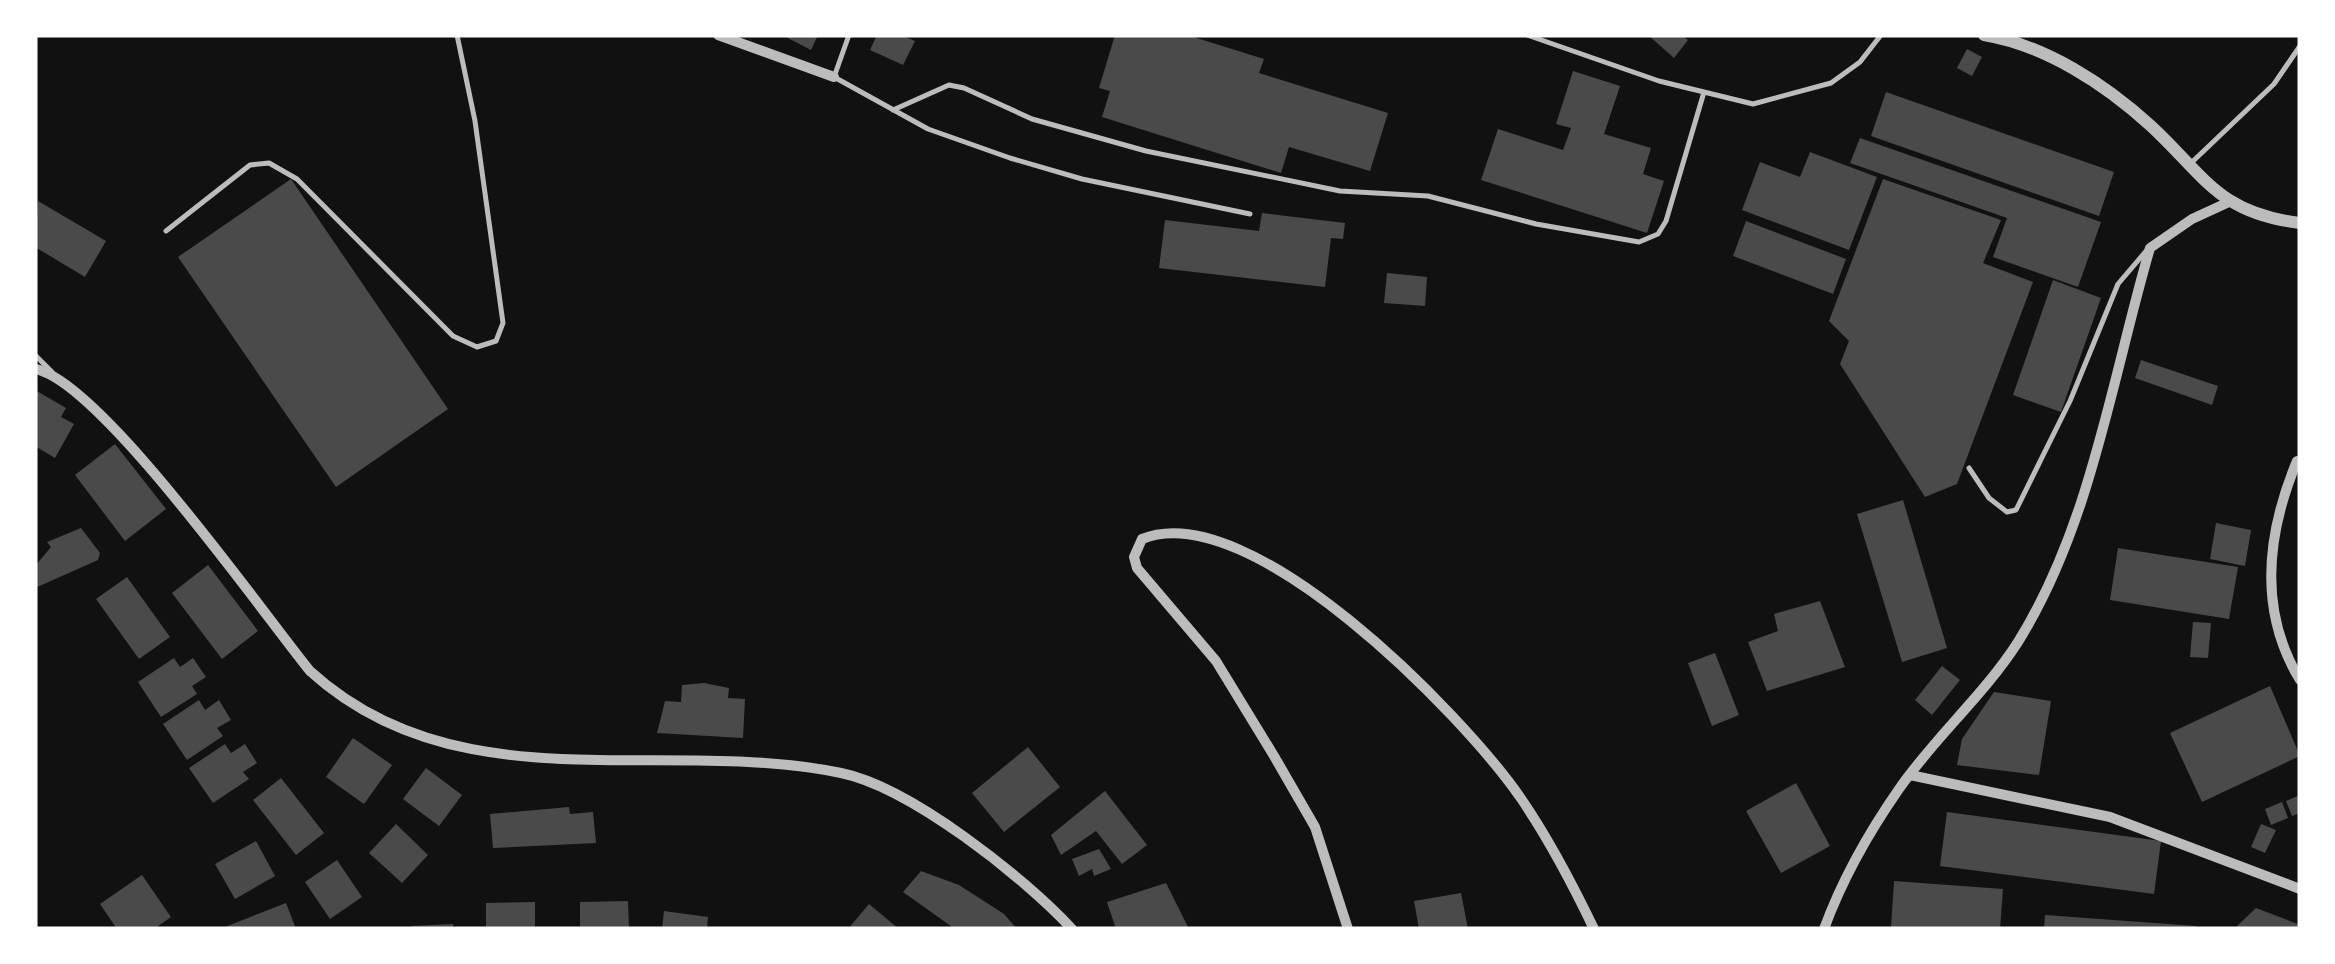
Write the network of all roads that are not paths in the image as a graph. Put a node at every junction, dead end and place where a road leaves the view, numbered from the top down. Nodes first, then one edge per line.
1 (457, 35) edge
2 (718, 35) edge
3 (849, 35) edge
4 (1527, 35) edge
5 (1881, 35) edge
6 (1984, 35) edge
7 (2300, 46) edge
8 (834, 77) junction
9 (1704, 92) junction
10 (893, 110) junction
11 (2186, 167) junction
12 (2229, 202) junction
13 (1250, 214) dead end
14 (2300, 222) edge
15 (166, 231) dead end
16 (2150, 248) junction
17 (35, 355) edge
18 (35, 369) edge
19 (52, 372) junction
20 (2297, 461) dead end
21 (1969, 468) dead end
22 (2300, 680) edge
23 (1910, 775) junction
24 (2300, 890) edge
25 (1072, 929) edge
26 (1348, 929) edge
27 (1594, 929) edge
28 (1824, 929) edge

1 - 15 lane
2 - 8 street
3 - 8 lane
4 - 9 lane
5 - 9 lane
6 - 11 street
7 - 11 lane
8 - 10 lane
9 - 10 lane
10 - 13 lane
11 - 12 street
12 - 14 street
12 - 16 street
16 - 21 lane
16 - 23 street
17 - 19 lane
18 - 19 street
19 - 25 street
20 - 22 street
23 - 24 street
23 - 28 street
26 - 27 street

